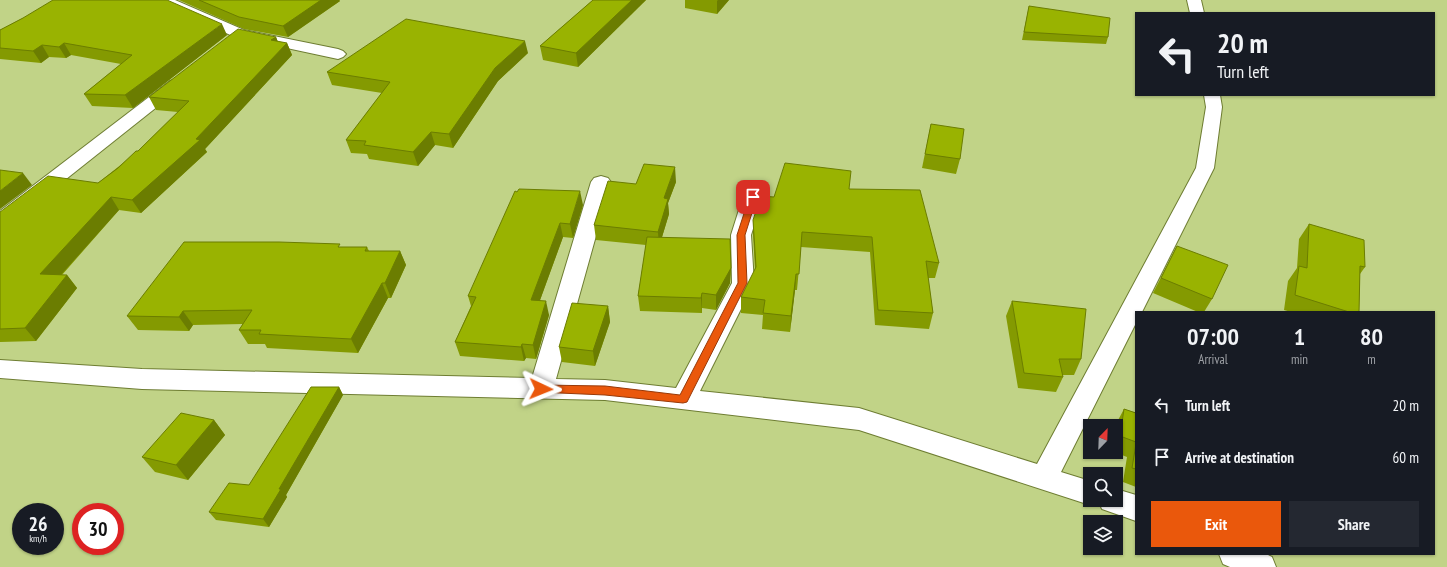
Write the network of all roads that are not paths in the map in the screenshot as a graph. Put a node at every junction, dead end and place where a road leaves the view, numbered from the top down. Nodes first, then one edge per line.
1 (163, 0) edge
2 (1194, 0) edge
3 (1197, 12) edge
4 (338, 54) dead end
5 (191, 72) edge
6 (1212, 96) edge
7 (601, 182) dead end
8 (753, 197) dead end
9 (0, 221) edge
10 (0, 369) edge
11 (541, 389) junction
12 (683, 399) junction
13 (1044, 478) junction
14 (1083, 491) edge
15 (1123, 504) edge
16 (1135, 508) edge
17 (1236, 555) edge
18 (1261, 567) edge

1 - 4 street
2 - 3 street
5 - 9 street
6 - 13 street
7 - 11 street
8 - 12 street
10 - 11 street
11 - 12 street
12 - 13 street
13 - 14 street
15 - 16 street
17 - 18 street

